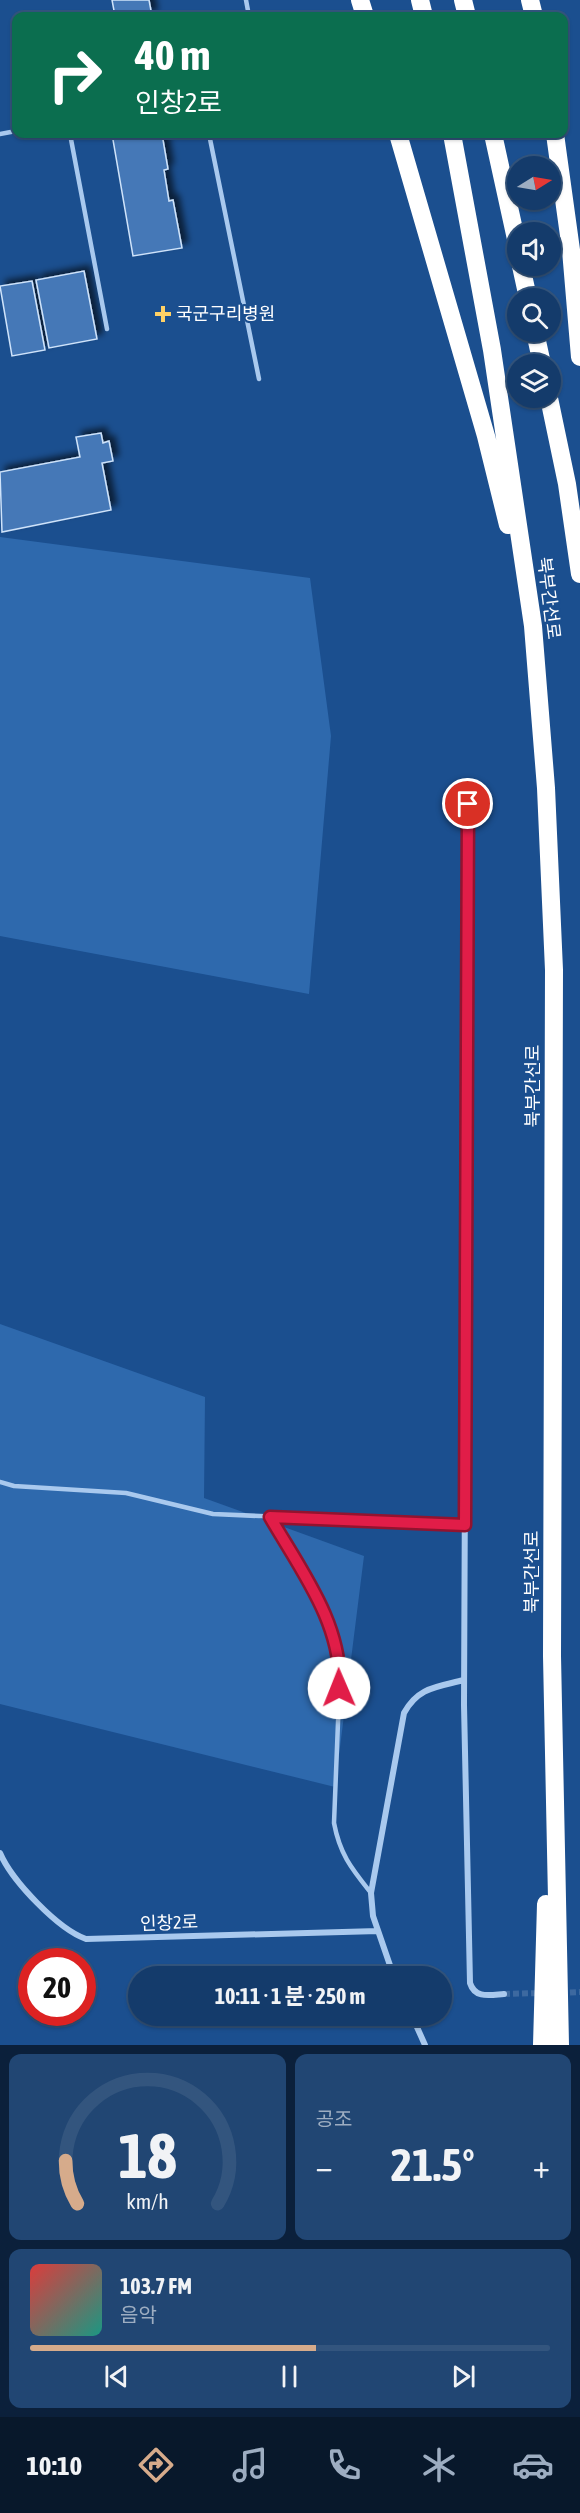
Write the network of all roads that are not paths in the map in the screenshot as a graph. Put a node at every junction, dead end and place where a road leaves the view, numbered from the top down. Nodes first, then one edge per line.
1 (71, 138) edge
2 (210, 138) edge
3 (399, 138) edge
4 (454, 138) edge
5 (494, 138) edge
6 (556, 138) edge
7 (512, 222) edge
8 (106, 329) dead end
9 (580, 357) edge
10 (259, 379) dead end
11 (551, 408) edge
12 (580, 574) edge
13 (533, 626) junction
14 (468, 781) dead end
15 (0, 1482) edge
16 (270, 1517) junction
17 (465, 1525) junction
18 (552, 1656) junction
19 (464, 1680) junction
20 (0, 1853) edge
21 (371, 1893) junction
22 (378, 1931) junction
23 (390, 1966) edge
24 (504, 1994) tunnel mouth
25 (416, 2026) edge
26 (425, 2045) edge
27 (542, 2045) edge
28 (560, 2045) edge

1 - 8 lane
2 - 10 lane
3 - 13 highway
4 - 13 highway, 북부간선로
5 - 7 highway
6 - 9 highway
11 - 12 highway, 북부간선로
13 - 18 highway, 북부간선로
14 - 17 street
15 - 16 lane
16 - 17 lane
16 - 21 lane
17 - 19 street
18 - 27 highway
18 - 28 highway, 북부간선로
19 - 21 street
19 - 24 street
20 - 22 street, 인창2로
21 - 22 street
22 - 23 street
25 - 26 street

